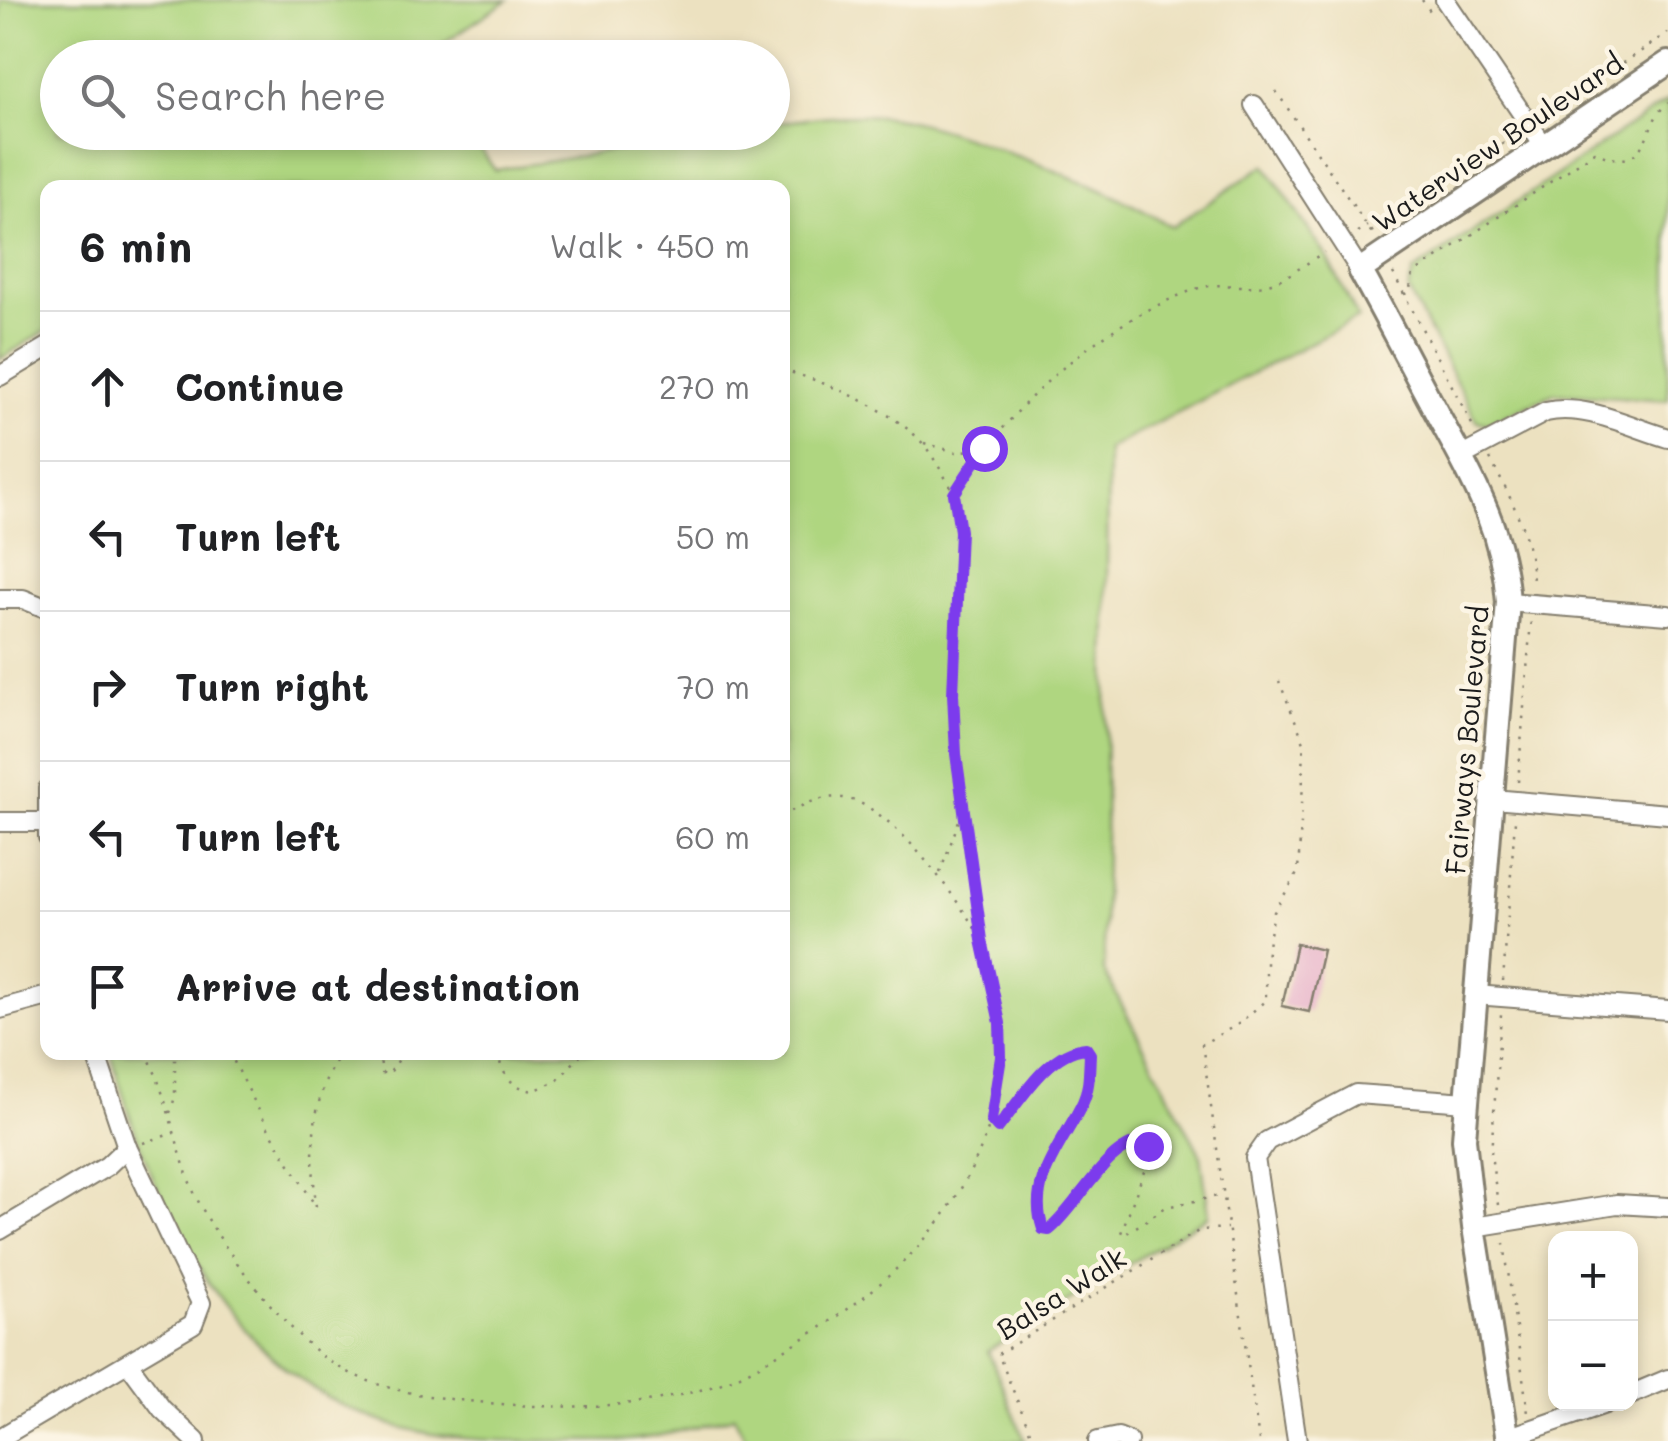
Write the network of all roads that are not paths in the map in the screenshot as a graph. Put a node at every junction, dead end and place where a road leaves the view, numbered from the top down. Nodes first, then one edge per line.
1 (1445, 0) edge
2 (1668, 63) edge
3 (1254, 104) dead end
4 (1544, 146) junction
5 (1360, 270) junction
6 (40, 353) edge
7 (0, 376) edge
8 (1668, 438) edge
9 (1460, 457) junction
10 (0, 599) edge
11 (1508, 602) junction
12 (40, 606) edge
13 (1668, 615) edge
14 (1493, 798) junction
15 (1668, 814) edge
16 (0, 822) edge
17 (40, 829) edge
18 (1475, 995) junction
19 (40, 998) edge
20 (0, 1009) edge
21 (1668, 1010) edge
22 (98, 1060) edge
23 (1468, 1102) junction
24 (127, 1147) junction
25 (1668, 1206) edge
26 (1474, 1227) junction
27 (0, 1230) edge
28 (128, 1363) junction
29 (1668, 1379) edge
30 (1638, 1392) edge
31 (1587, 1411) edge
32 (0, 1438) edge
33 (1508, 1440) edge
34 (196, 1441) edge
35 (1098, 1441) edge
36 (1128, 1441) edge
37 (1297, 1441) edge

1 - 4 street
2 - 4 street, Waterview Boulevard
3 - 5 street, Fairways Boulevard
4 - 5 street, Waterview Boulevard
5 - 9 street, Fairways Boulevard
6 - 7 street
8 - 9 street
9 - 11 street, Fairways Boulevard
10 - 12 street
11 - 13 street
11 - 14 street, Fairways Boulevard
14 - 15 street
14 - 18 street, Fairways Boulevard
16 - 17 street
18 - 21 street
18 - 23 street, Fairways Boulevard
19 - 20 street
22 - 24 street
23 - 26 street, Fairways Boulevard
23 - 37 street
24 - 27 street
24 - 28 street
25 - 26 street
26 - 33 street, Fairways Boulevard
28 - 32 street
28 - 34 street
29 - 30 street
31 - 33 street
35 - 36 street

